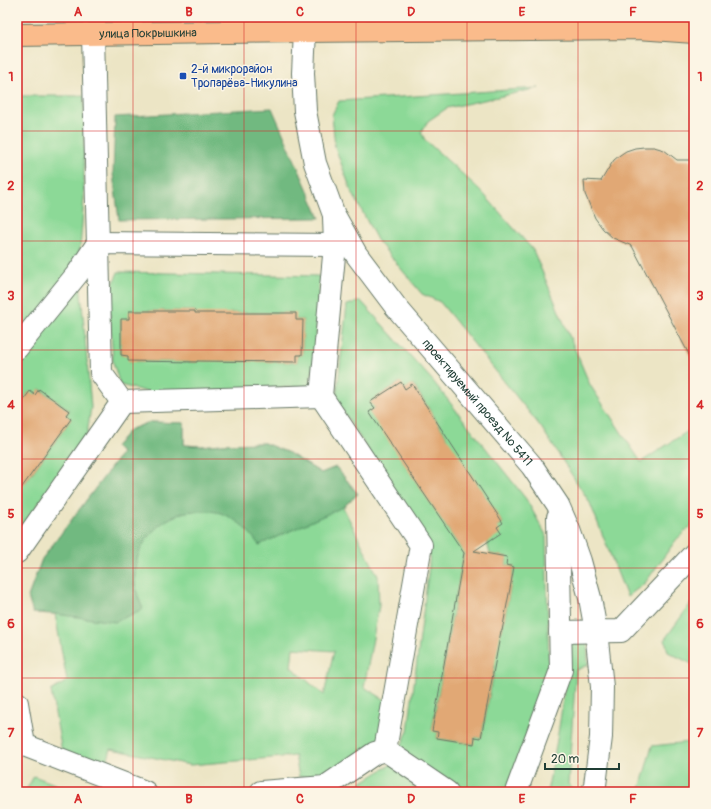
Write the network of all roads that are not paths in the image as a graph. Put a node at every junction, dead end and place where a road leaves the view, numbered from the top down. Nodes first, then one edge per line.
1 (638, 23) edge
2 (305, 31) junction
3 (694, 32) edge
4 (93, 34) junction
5 (17, 36) edge
6 (334, 215) junction
7 (98, 243) junction
8 (335, 244) junction
9 (17, 348) edge
10 (321, 396) junction
11 (122, 402) junction
12 (558, 505) junction
13 (17, 552) edge
14 (694, 554) edge
15 (596, 631) junction
16 (560, 632) junction
17 (17, 703) edge
18 (385, 750) junction
19 (21, 751) edge
20 (145, 792) edge
21 (262, 792) edge
22 (447, 792) edge
23 (516, 792) edge
24 (593, 792) edge

1 - 2 main road, улица Покрышкина
1 - 3 main road, улица Покрышкина
2 - 4 main road, улица Покрышкина
2 - 6 street, проектируемый проезд № 5411
4 - 5 main road, улица Покрышкина
4 - 7 street
6 - 8 street
6 - 12 street, проектируемый проезд № 5411
7 - 8 street
7 - 9 street
7 - 11 street
8 - 10 street
10 - 11 street
10 - 18 street
11 - 13 street
12 - 15 street, проектируемый проезд № 5411
12 - 16 street
14 - 15 street
15 - 16 street
15 - 24 street, проектируемый проезд № 5411
16 - 23 street
17 - 19 street
18 - 21 street
18 - 22 street
19 - 20 street

